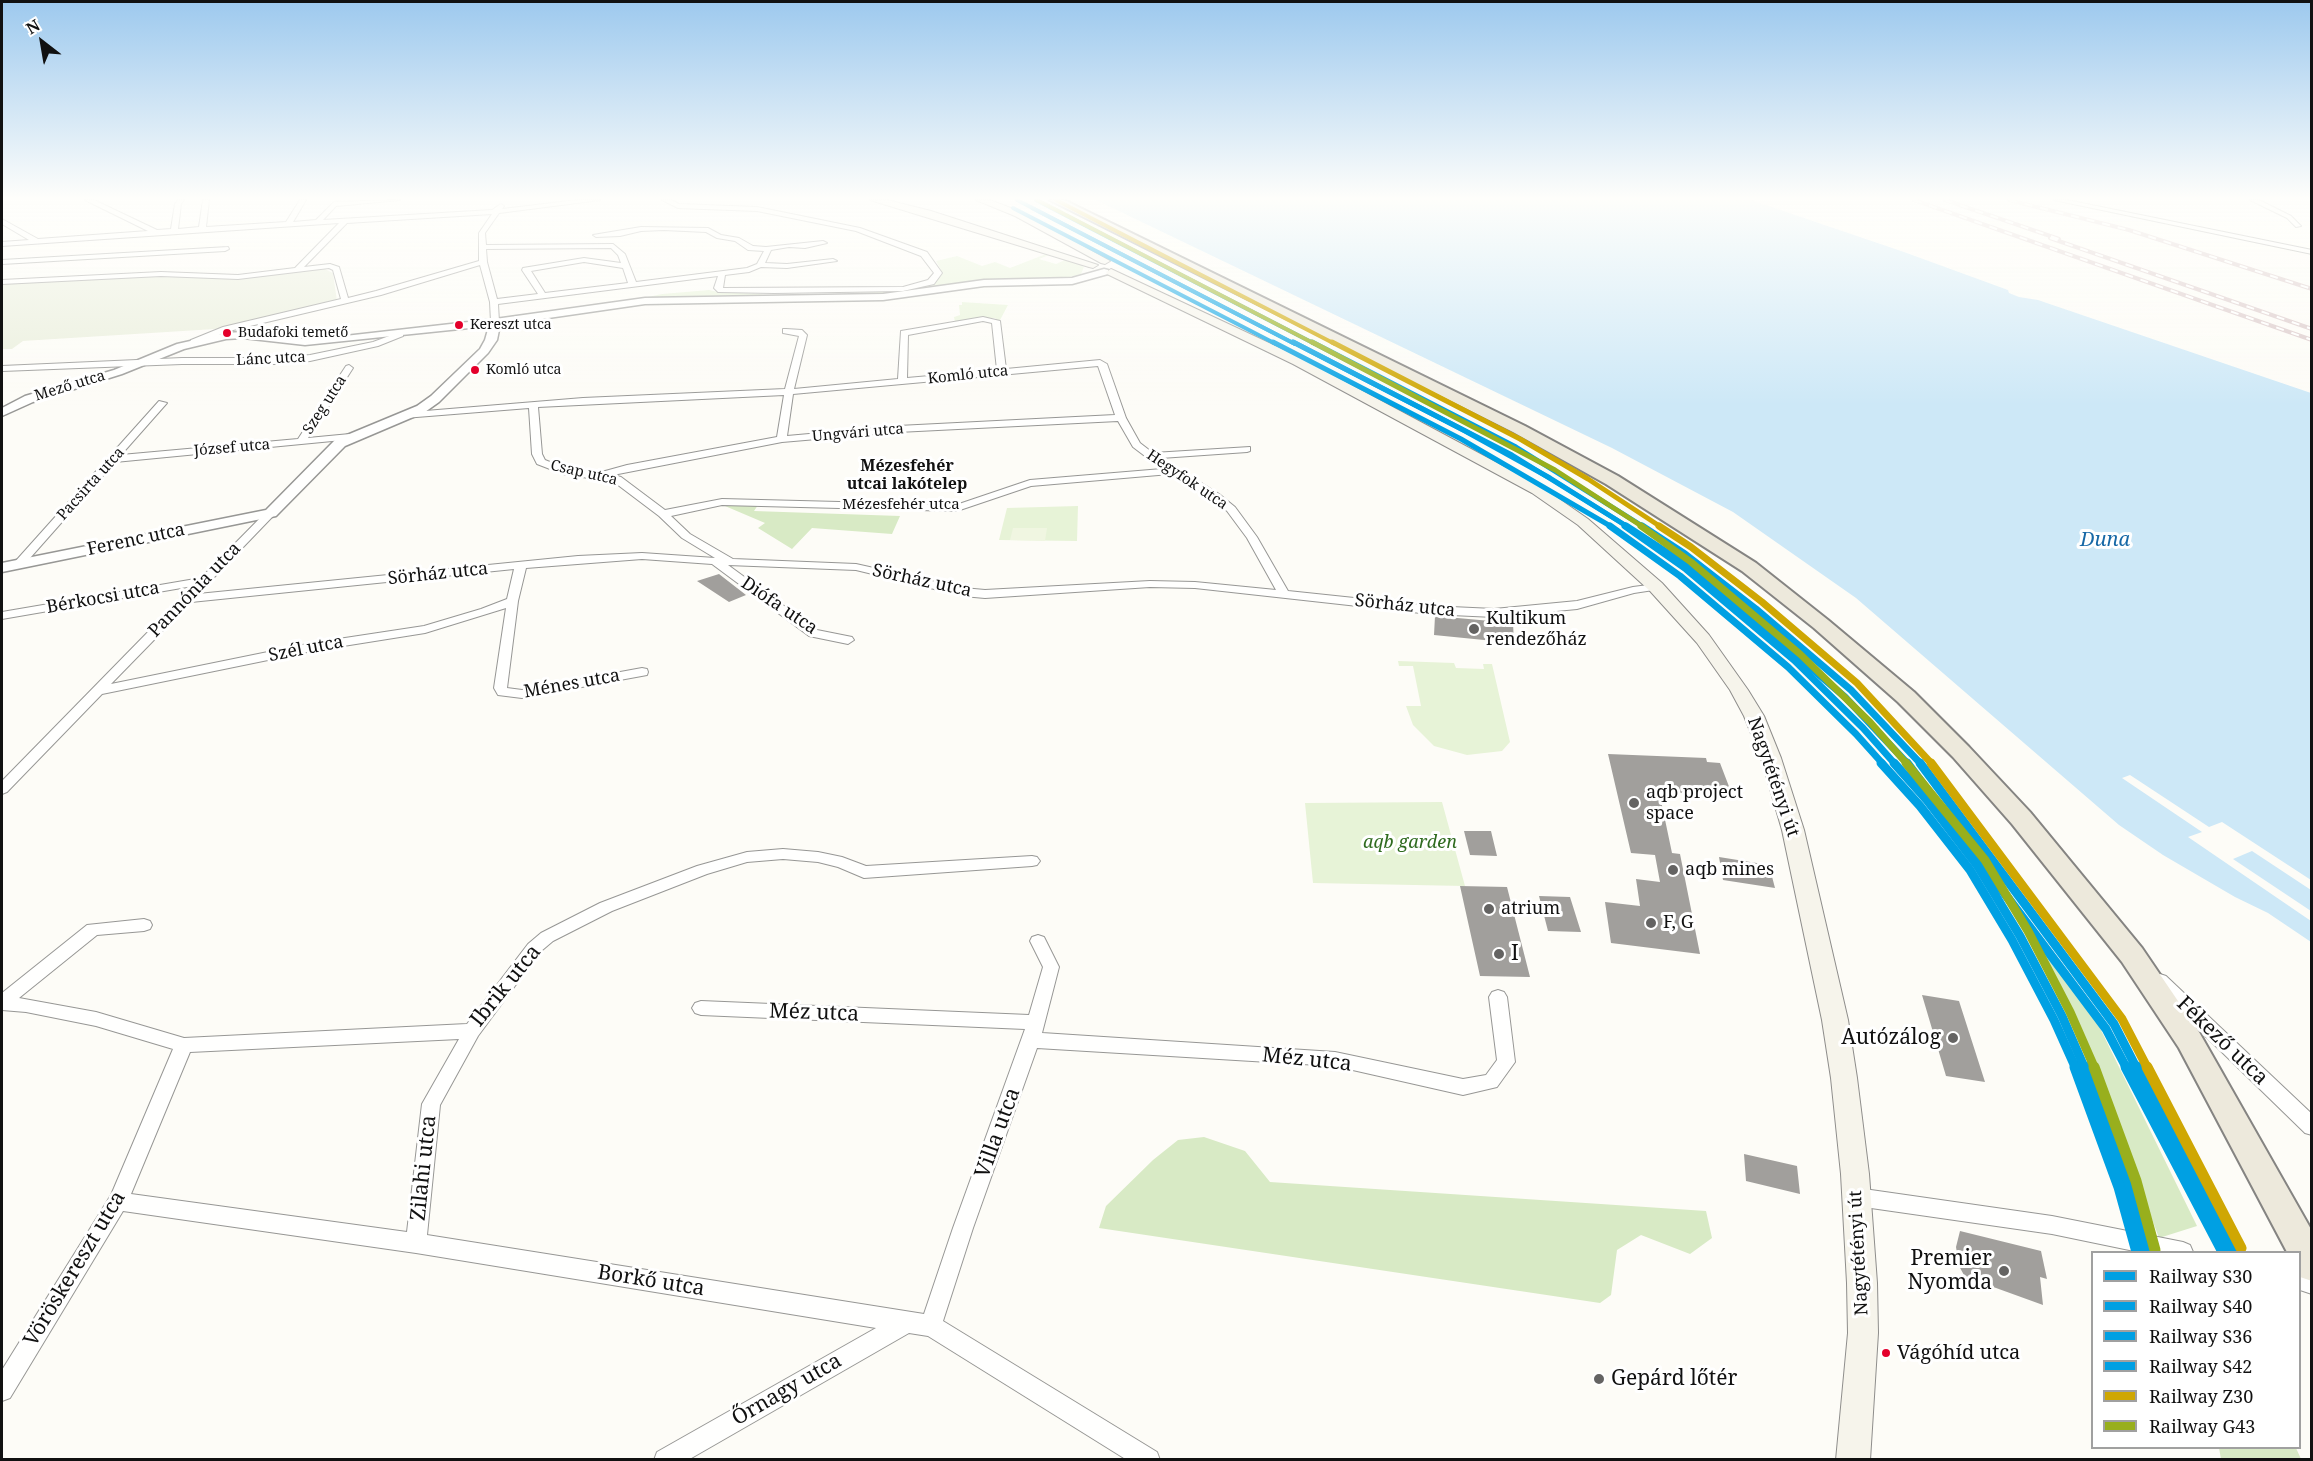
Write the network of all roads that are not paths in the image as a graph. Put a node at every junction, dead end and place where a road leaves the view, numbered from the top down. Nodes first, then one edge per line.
1 (312, 268) edge
2 (334, 268) edge
3 (461, 268) edge
4 (485, 268) edge
5 (537, 268) edge
6 (628, 268) edge
7 (753, 268) edge
8 (934, 268) edge
9 (1103, 268) joint
10 (1193, 268) edge
11 (297, 270) joint
12 (722, 274) junction
13 (2, 282) edge
14 (636, 284) junction
15 (772, 295) junction
16 (543, 296) junction
17 (345, 301) junction
18 (645, 301) junction
19 (494, 302) junction
20 (256, 322) junction
21 (493, 326) junction
22 (786, 331) dead end
23 (400, 334) junction
24 (243, 335) junction
25 (194, 342) junction
26 (139, 362) junction
27 (1100, 363) joint
28 (45, 367) junction
29 (349, 368) dead end
30 (2, 369) edge
31 (1002, 372) junction
32 (2, 376) edge
33 (902, 382) junction
34 (789, 392) junction
35 (162, 403) dead end
36 (533, 405) junction
37 (2, 412) edge
38 (404, 415) junction
39 (1121, 418) junction
40 (350, 437) junction
41 (782, 439) junction
42 (302, 442) junction
43 (1247, 448) dead end
44 (1150, 456) junction
45 (114, 459) junction
46 (1172, 471) junction
47 (599, 476) junction
48 (271, 513) junction
49 (663, 514) junction
50 (715, 561) junction
51 (731, 562) junction
52 (19, 564) junction
53 (521, 565) junction
54 (2, 568) edge
55 (204, 581) junction
56 (1656, 587) junction
57 (1283, 593) junction
58 (186, 599) junction
59 (512, 602) junction
60 (2, 615) edge
61 (848, 640) dead end
62 (642, 672) dead end
63 (98, 691) junction
64 (2, 789) edge
65 (1032, 861) dead end
66 (144, 925) dead end
67 (1038, 941) dead end
68 (2132, 955) junction
69 (1498, 997) dead end
70 (2, 1002) edge
71 (701, 1008) dead end
72 (472, 1031) junction
73 (1033, 1031) junction
74 (184, 1045) junction
75 (2312, 1127) edge
76 (1857, 1197) junction
77 (118, 1201) junction
78 (416, 1243) junction
79 (2304, 1250) edge
80 (2178, 1251) edge
81 (909, 1321) junction
82 (931, 1326) junction
83 (2, 1390) edge
84 (664, 1460) edge
85 (1149, 1460) edge
86 (1853, 1460) edge

1 - 11 street
2 - 17 street
3 - 17 street
4 - 19 street
5 - 16 street
6 - 14 street
7 - 12 street
8 - 15 street
9 - 15 street, Mező utca
9 - 56 main road, Nagytétényi út
10 - 68 main road
11 - 13 street
12 - 14 street
12 - 15 street
14 - 16 street
14 - 18 street
15 - 18 street, Mező utca
16 - 19 street
17 - 20 street
18 - 21 street, Mező utca
19 - 21 street
20 - 24 street
20 - 25 street
21 - 23 street, Mező utca
21 - 38 street, Pannónia utca
22 - 34 street
23 - 24 street, Mező utca
23 - 26 street, Lánc utca
24 - 25 street, Mező utca
25 - 26 street, Mező utca
26 - 28 street, Lánc utca
26 - 37 street, Mező utca
27 - 31 street, Komló utca
27 - 39 street, Hegyfok utca
28 - 30 street
28 - 32 street
29 - 42 street, Szeg utca
31 - 33 street, Komló utca
31 - 33 street
33 - 34 street, Komló utca
34 - 36 street, Komló utca
34 - 41 street
35 - 45 street, Pacsirta utca
36 - 38 street, Komló utca
36 - 47 street, Csap utca
38 - 40 street, Pannónia utca
39 - 41 street, Ungvári utca
39 - 44 street, Hegyfok utca
40 - 42 street, József utca
40 - 48 street, Pannónia utca
41 - 47 street, Ungvári utca
42 - 45 street, József utca
43 - 44 street
44 - 46 street, Hegyfok utca
45 - 52 street, Pacsirta utca
46 - 49 street, Mézesfehér utca
46 - 57 street, Hegyfok utca
47 - 49 street, Csap utca
48 - 52 street, Ferenc utca
48 - 55 street, Pannónia utca
49 - 51 street, Csap utca
50 - 51 street, Sörház utca
50 - 53 street, Sörház utca
50 - 61 street, Diófa utca
51 - 57 street, Sörház utca
52 - 54 street, Ferenc utca
53 - 58 street, Sörház utca
53 - 59 street
55 - 58 street, Pannónia utca
55 - 60 street, Bérkocsi utca
56 - 57 street, Sörház utca
56 - 76 main road, Nagytétényi út
58 - 63 street, Pannónia utca
59 - 62 street, Ménes utca
59 - 63 street, Szél utca
63 - 64 street, Pannónia utca
65 - 72 street, Ibrik utca
66 - 70 street
67 - 73 street, Villa utca
68 - 75 street, Fékező utca
68 - 79 main road
69 - 73 street, Méz utca
70 - 74 street, Ibrik utca
71 - 73 street, Méz utca
72 - 74 street, Ibrik utca
72 - 78 street, Zilahi utca
73 - 82 street, Villa utca
74 - 77 street, Vöröskereszt utca
76 - 80 street
76 - 86 main road, Nagytétényi út
77 - 78 street, Borkő utca
77 - 83 street, Vöröskereszt utca
78 - 81 street, Borkő utca
81 - 82 street, Borkő utca
81 - 84 street, Őrnagy utca
82 - 85 street, Borkő utca

